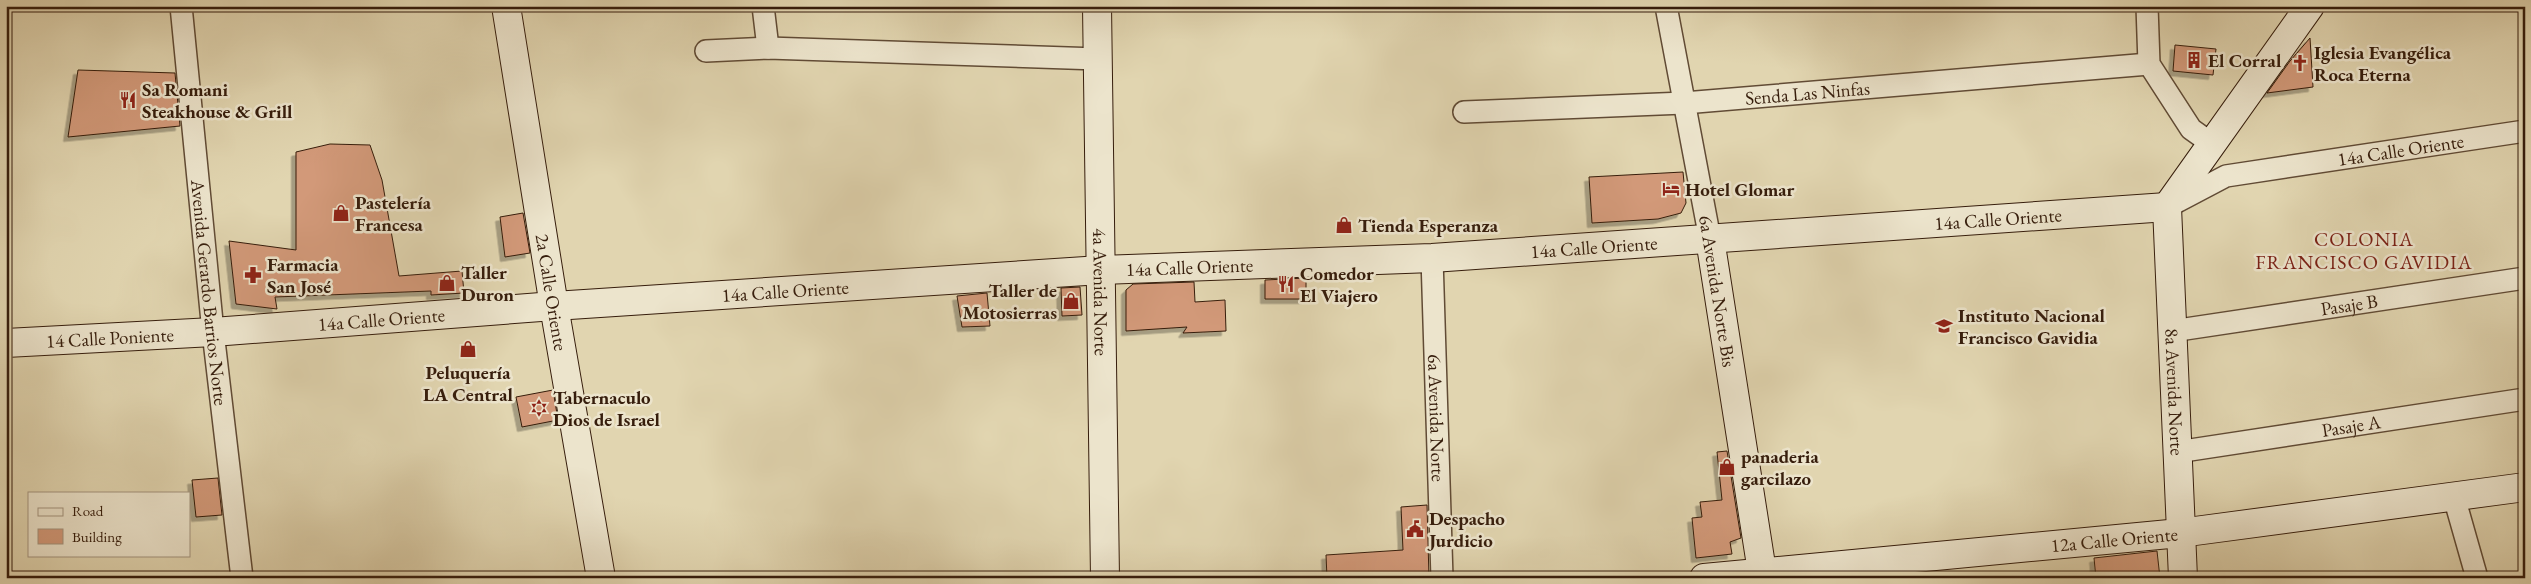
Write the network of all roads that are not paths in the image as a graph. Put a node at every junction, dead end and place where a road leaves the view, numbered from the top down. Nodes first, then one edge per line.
1 (181, 6) edge
2 (506, 6) edge
3 (762, 6) edge
4 (1097, 6) edge
5 (1666, 6) edge
6 (2147, 6) edge
7 (2315, 7) edge
8 (768, 48) junction
9 (706, 51) dead end
10 (1097, 54) junction
11 (2149, 64) junction
12 (1684, 102) junction
13 (1464, 112) dead end
14 (2525, 131) edge
15 (2212, 144) junction
16 (2166, 207) junction
17 (1710, 239) junction
18 (1432, 258) junction
19 (1101, 270) junction
20 (2525, 278) edge
21 (554, 306) junction
22 (2172, 331) junction
23 (213, 332) junction
24 (6, 343) edge
25 (2525, 399) edge
26 (2177, 452) junction
27 (2525, 487) edge
28 (2454, 497) junction
29 (2180, 533) junction
30 (1762, 575) edge
31 (242, 578) edge
32 (601, 578) edge
33 (1105, 578) edge
34 (1442, 578) edge
35 (1704, 578) edge
36 (2183, 578) edge
37 (2477, 578) edge

1 - 23 street, Avenida Gerardo Barrios Norte
2 - 21 street, 2a Calle Oriente
3 - 8 street
4 - 10 street, 4a Avenida Norte
5 - 12 street, 6a Avenida Norte Bis
6 - 11 street
7 - 15 street
8 - 9 street
8 - 10 street
10 - 19 street, 4a Avenida Norte
11 - 12 street, Senda Las Ninfas
11 - 15 street
12 - 13 street, Senda Las Ninfas
12 - 17 street, 6a Avenida Norte Bis
14 - 16 street, 14a Calle Oriente
15 - 16 street
16 - 17 street, 14a Calle Oriente
16 - 22 street, 8a Avenida Norte
17 - 18 street, 14a Calle Oriente
17 - 30 street, 6a Avenida Norte Bis
18 - 19 street, 14a Calle Oriente
18 - 34 street, 6a Avenida Norte
19 - 21 street, 14a Calle Oriente
19 - 33 street, 4a Avenida Norte
20 - 22 street, Pasaje B
21 - 23 street, 14a Calle Oriente
21 - 32 street, 2a Calle Oriente
22 - 26 street, 8a Avenida Norte
23 - 24 street, 14 Calle Poniente
23 - 31 street, Avenida Gerardo Barrios Norte
25 - 26 street, Pasaje A
26 - 29 street, 8a Avenida Norte
27 - 28 street, 12a Calle Oriente
28 - 29 street, 12a Calle Oriente
28 - 37 street
29 - 30 street, 12a Calle Oriente
29 - 36 street, 8a Avenida Norte
30 - 35 street, 12a Calle Oriente

